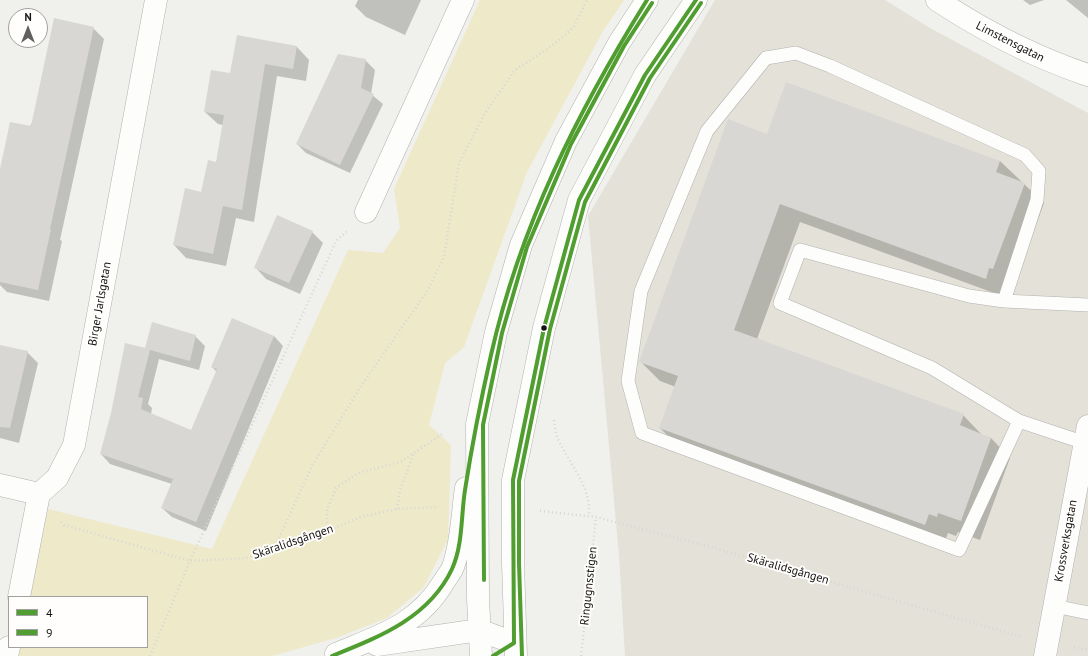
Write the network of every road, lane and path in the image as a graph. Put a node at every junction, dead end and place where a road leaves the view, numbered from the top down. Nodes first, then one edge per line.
1 (156, 0) edge
2 (463, 0) edge
3 (587, 0) edge
4 (646, 0) edge
5 (696, 0) edge
6 (937, 0) edge
7 (1088, 75) edge
8 (366, 212) joint
9 (1004, 301) junction
10 (1088, 305) edge
11 (554, 418) dead end
12 (1019, 421) junction
13 (477, 424) junction
14 (444, 432) dead end
15 (1086, 434) edge
16 (414, 453) junction
17 (0, 485) edge
18 (39, 494) junction
19 (444, 507) dead end
20 (397, 509) junction
21 (533, 510) dead end
22 (589, 516) junction
23 (596, 517) junction
24 (327, 531) junction
25 (274, 549) junction
26 (190, 561) junction
27 (19, 596) edge
28 (1054, 606) junction
29 (1088, 613) edge
30 (479, 630) junction
31 (1046, 649) edge
32 (515, 650) edge
33 (334, 655) edge
34 (150, 656) edge
35 (482, 656) edge
36 (493, 656) edge
37 (581, 656) edge

1 - 18 main road, Birger Jarlsgatan
2 - 8 main road
3 - 25 path
4 - 13 main road
5 - 32 main road
6 - 7 main road, Limstensgatan
8 - 26 path
9 - 10 lane
9 - 12 lane
9 - 12 lane
11 - 22 path
12 - 15 lane
13 - 30 main road
13 - 33 main road
14 - 16 path
15 - 28 main road, Krossverksgatan
16 - 20 path
16 - 24 path
17 - 18 main road
18 - 26 path, Skäralidsgången
18 - 27 main road
19 - 20 path, Skäralidsgången
20 - 24 path, Skäralidsgången
21 - 22 path, Skäralidsgången
22 - 23 path, Skäralidsgången
23 - 31 path, Skäralidsgången
23 - 37 path, Ringugnsstigen
24 - 25 path, Skäralidsgången
25 - 26 path, Skäralidsgången
26 - 34 path
28 - 29 lane
28 - 31 main road, Krossverksgatan
30 - 32 main road
30 - 33 main road
30 - 35 main road
32 - 36 main road

